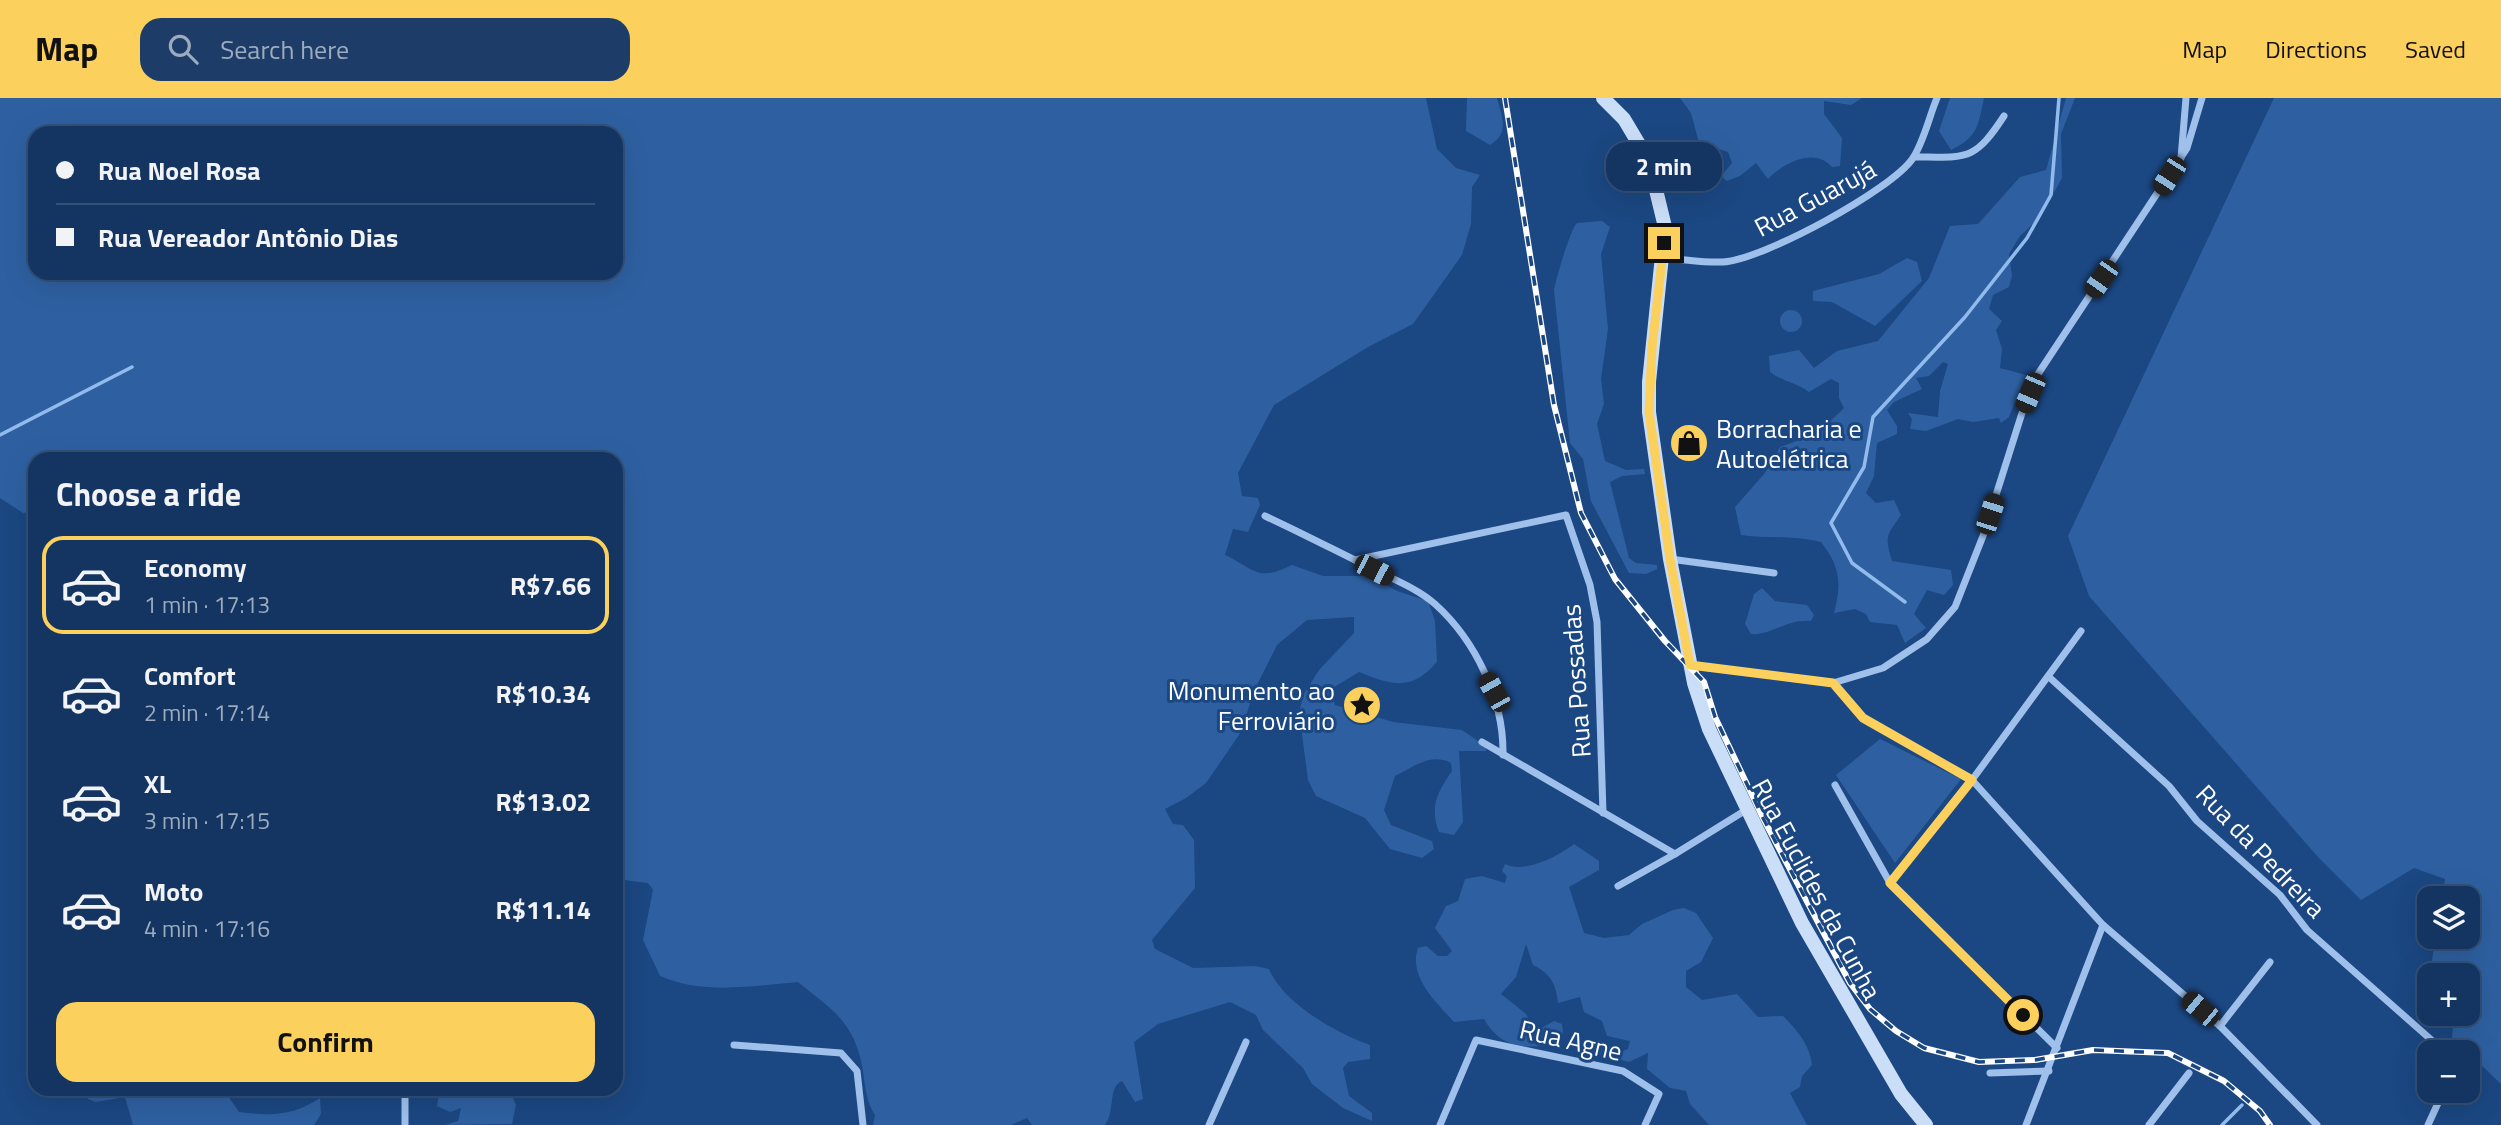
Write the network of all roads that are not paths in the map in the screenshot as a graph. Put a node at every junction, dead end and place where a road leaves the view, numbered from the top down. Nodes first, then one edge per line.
1 (1603, 98) edge
2 (1937, 98) edge
3 (2186, 98) edge
4 (2202, 98) edge
5 (2004, 116) dead end
6 (1914, 157) junction
7 (2180, 159) junction
8 (1664, 258) junction
9 (1265, 516) dead end
10 (1670, 559) junction
11 (1355, 560) junction
12 (1774, 573) dead end
13 (2081, 631) dead end
14 (1690, 665) junction
15 (2049, 677) junction
16 (1833, 683) junction
17 (1482, 742) dead end
18 (1503, 755) junction
19 (1972, 780) junction
20 (1835, 786) dead end
21 (1746, 810) junction
22 (1603, 813) junction
23 (1675, 854) junction
24 (1890, 883) junction
25 (1618, 886) dead end
26 (2103, 925) junction
27 (2270, 962) dead end
28 (2220, 1026) junction
29 (2431, 1040) edge
30 (1247, 1042) dead end
31 (734, 1045) dead end
32 (2057, 1048) junction
33 (2049, 1071) junction
34 (1990, 1073) dead end
35 (2189, 1073) dead end
36 (405, 1096) edge
37 (2438, 1103) edge
38 (405, 1125) edge
39 (863, 1125) edge
40 (1209, 1125) edge
41 (1440, 1125) edge
42 (1645, 1125) edge
43 (1926, 1125) edge
44 (2026, 1125) edge
45 (2148, 1125) edge
46 (2316, 1125) edge
47 (2428, 1125) edge

1 - 8 street, Rua Euclides da Cunha
2 - 6 street, Rua Guarujá
3 - 7 street
4 - 7 street
5 - 6 street
6 - 8 street, Rua Guarujá
7 - 16 street
8 - 10 street, Rua Euclides da Cunha
9 - 11 street
10 - 12 street
10 - 14 street, Rua Euclides da Cunha
11 - 18 street
11 - 22 street, Rua Possadas
13 - 15 street
14 - 16 street
14 - 21 street, Rua Euclides da Cunha
15 - 19 street
15 - 29 street, Rua da Pedreira
16 - 19 street
17 - 18 street
18 - 22 street
19 - 24 street
19 - 26 street
20 - 24 street
21 - 23 street
21 - 43 street, Rua Euclides da Cunha
22 - 23 street
23 - 25 street
24 - 32 street
26 - 28 street
26 - 32 street
27 - 28 street
28 - 46 street
30 - 40 street
31 - 39 street
32 - 33 street
33 - 34 street
33 - 44 street
35 - 45 street
36 - 38 street
37 - 47 street
41 - 42 street, Rua Agne

